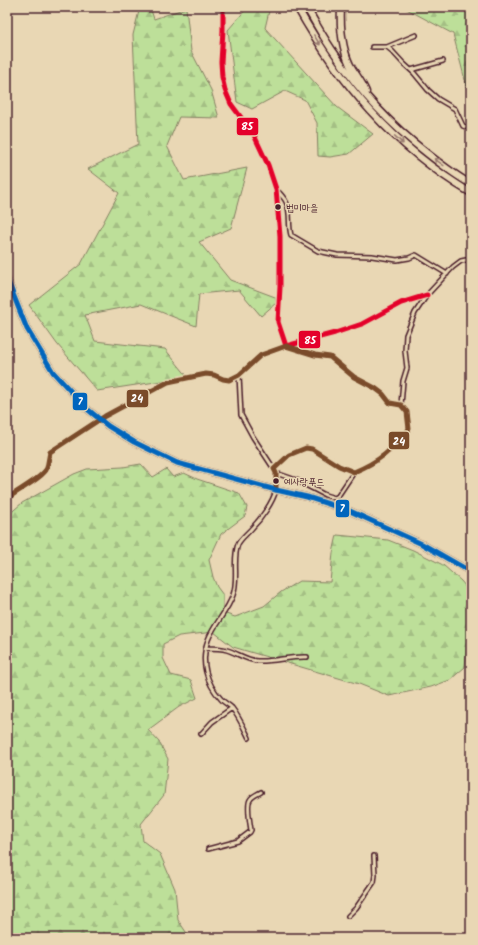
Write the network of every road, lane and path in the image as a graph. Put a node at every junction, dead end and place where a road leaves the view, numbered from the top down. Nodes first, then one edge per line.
1 (223, 7) edge
2 (297, 7) edge
3 (306, 7) edge
4 (341, 7) edge
5 (416, 35) dead end
6 (372, 47) dead end
7 (387, 47) junction
8 (443, 61) dead end
9 (411, 70) junction
10 (368, 99) junction
11 (471, 129) edge
12 (471, 184) edge
13 (276, 189) junction
14 (471, 193) edge
15 (471, 259) edge
16 (447, 274) junction
17 (7, 279) edge
18 (427, 295) junction
19 (286, 346) junction
20 (239, 375) junction
21 (401, 405) junction
22 (274, 469) junction
23 (354, 472) junction
24 (276, 473) junction
25 (276, 490) junction
26 (7, 499) edge
27 (471, 572) edge
28 (205, 648) junction
29 (307, 657) dead end
30 (232, 708) junction
31 (201, 734) dead end
32 (249, 738) dead end
33 (261, 792) dead end
34 (208, 849) dead end
35 (374, 856) dead end
36 (348, 916) dead end

1 - 13 street
2 -> 14 highway
3 - 10 highway
4 - 10 highway
5 - 7 street
6 - 7 street
7 - 9 street
8 - 9 street
9 - 11 street
12 -> 10 highway
13 - 16 street
13 - 19 street
15 - 16 street
16 - 18 street
17 - 25 main road, bridge
18 - 19 street
18 - 21 street
19 - 20 street
19 - 21 street
20 - 22 street
20 - 26 street
21 - 23 street
22 - 23 street
22 - 24 street
23 - 24 street
24 - 25 street
25 - 27 main road
25 - 28 street
28 - 29 street
28 - 30 street
30 - 31 street
30 - 32 street
33 - 34 street
35 - 36 street

